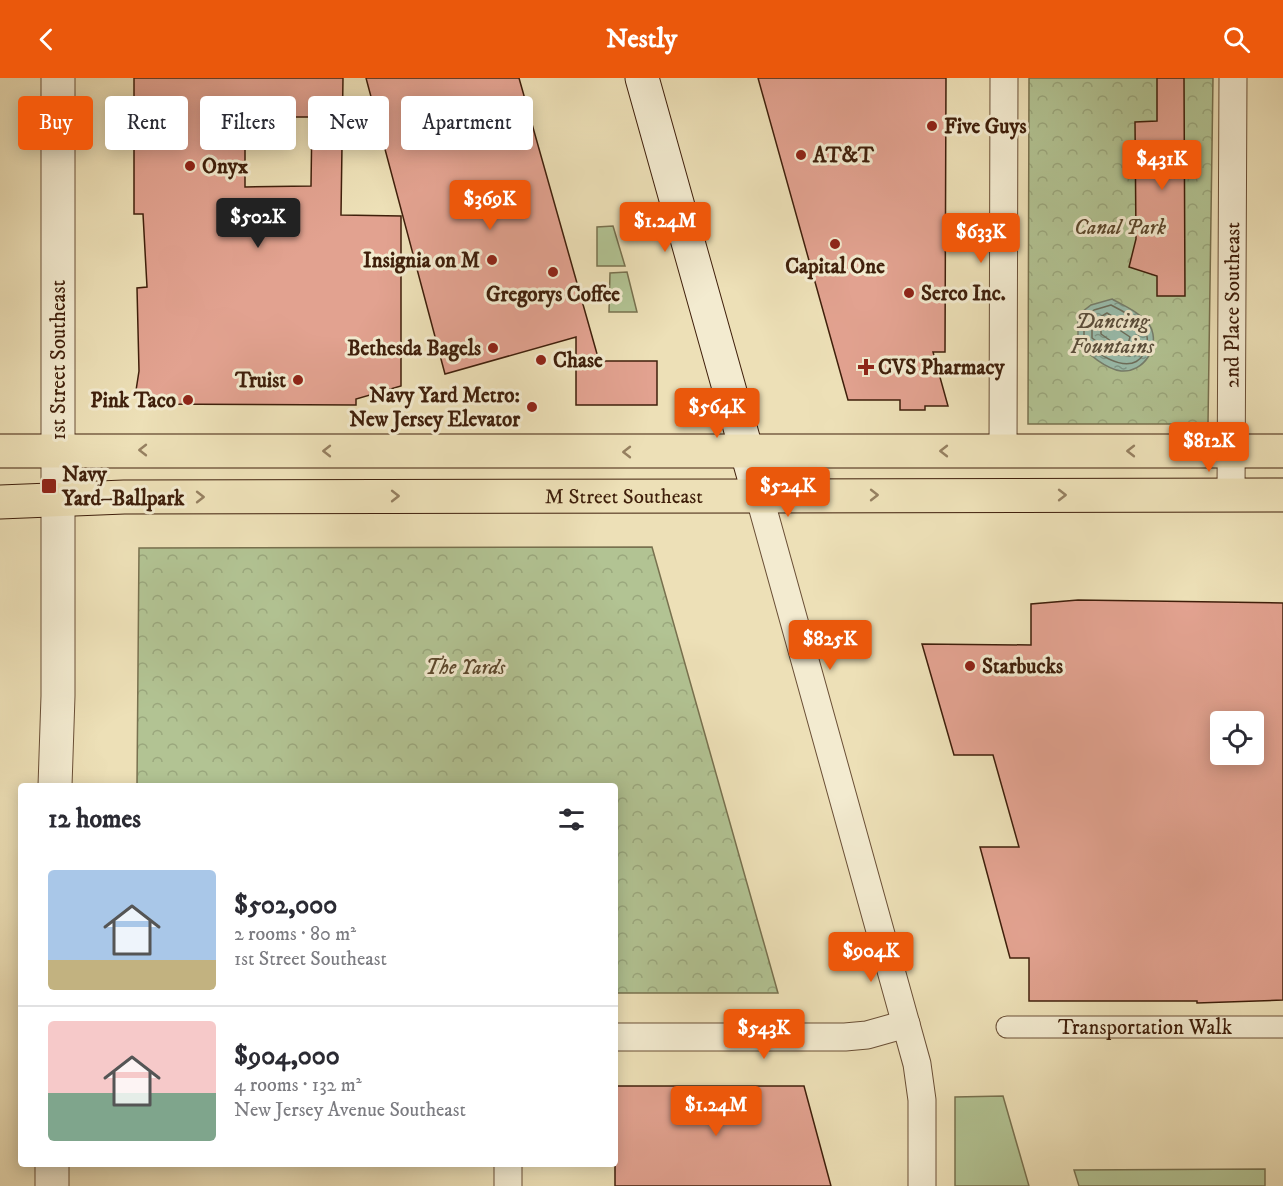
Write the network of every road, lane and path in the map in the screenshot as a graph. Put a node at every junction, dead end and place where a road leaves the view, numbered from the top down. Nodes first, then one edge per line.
1 (58, 78) edge
2 (642, 78) edge
3 (1004, 78) edge
4 (1233, 78) edge
5 (0, 451) edge
6 (57, 451) junction
7 (1003, 451) junction
8 (1231, 451) junction
9 (1283, 451) edge
10 (747, 452) junction
11 (759, 495) junction
12 (1232, 495) junction
13 (1283, 495) edge
14 (57, 499) junction
15 (0, 502) edge
16 (55, 783) edge
17 (906, 1024) junction
18 (1007, 1026) dead end
19 (1283, 1027) edge
20 (618, 1037) edge
21 (52, 1167) edge
22 (507, 1167) edge
23 (52, 1186) edge
24 (507, 1186) edge
25 (922, 1186) edge

1 - 6 street, 1st Street Southeast
2 - 10 street
3 - 7 street
4 - 8 street, 2nd Place Southeast
5 - 6 main road, M Street Southeast
10 -> 6 main road, M Street Southeast
6 - 14 street, 1st Street Southeast
8 -> 7 main road, M Street Southeast
7 -> 10 main road, M Street Southeast
8 - 9 main road, M Street Southeast
8 - 12 street, 2nd Place Southeast
10 - 11 street
11 -> 12 main road, M Street Southeast
14 -> 11 main road, M Street Southeast
11 - 17 street
12 - 13 main road, M Street Southeast
14 - 15 main road, M Street Southeast
14 - 16 street, 1st Street Southeast
17 - 20 street
17 - 25 street
18 - 19 street, Transportation Walk
21 - 23 street
22 - 24 street

